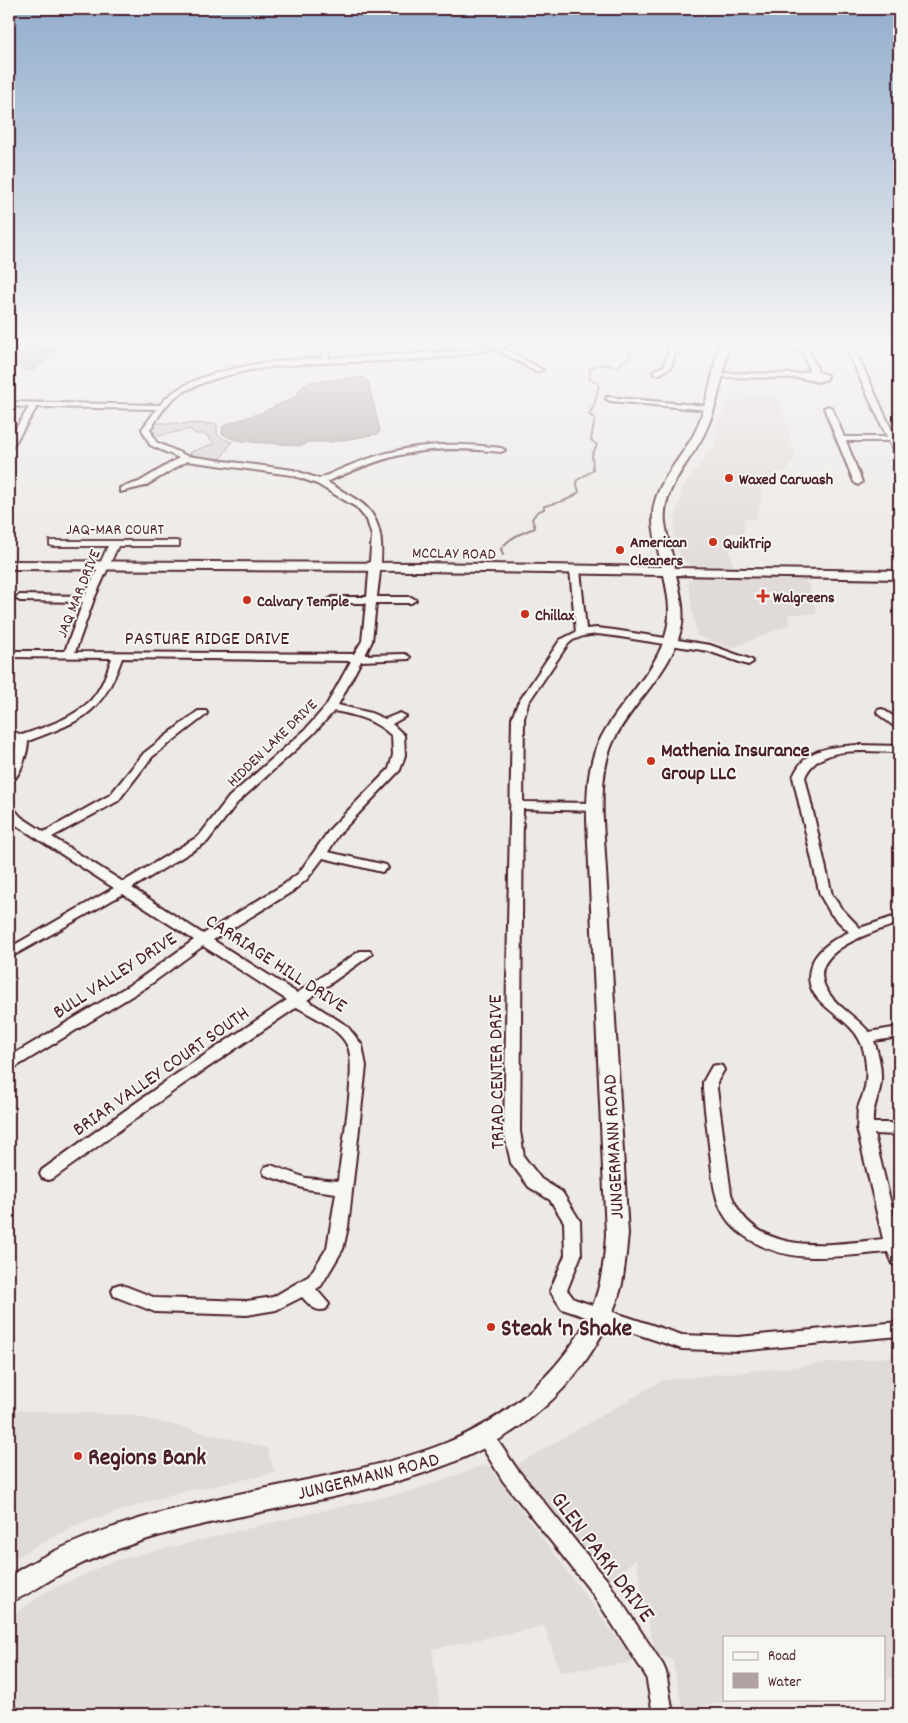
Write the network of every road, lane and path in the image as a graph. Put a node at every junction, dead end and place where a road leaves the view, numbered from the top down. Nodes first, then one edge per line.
1 (24, 421) edge
2 (149, 421) edge
3 (703, 421) edge
4 (833, 421) edge
5 (884, 421) edge
6 (840, 438) junction
7 (892, 439) junction
8 (9, 446) edge
9 (501, 450) dead end
10 (899, 454) edge
11 (186, 458) junction
12 (320, 482) junction
13 (858, 482) dead end
14 (123, 490) dead end
15 (53, 543) dead end
16 (114, 544) junction
17 (176, 544) dead end
18 (9, 565) edge
19 (104, 565) junction
20 (375, 567) junction
21 (576, 570) junction
22 (668, 571) junction
23 (899, 575) edge
24 (20, 598) dead end
25 (89, 599) junction
26 (333, 600) dead end
27 (371, 600) junction
28 (411, 600) dead end
29 (581, 633) junction
30 (671, 642) junction
31 (9, 654) edge
32 (69, 654) junction
33 (118, 656) junction
34 (360, 657) junction
35 (405, 657) dead end
36 (748, 662) dead end
37 (331, 707) junction
38 (882, 712) dead end
39 (202, 713) dead end
40 (400, 716) dead end
41 (385, 723) junction
42 (899, 725) edge
43 (9, 733) edge
44 (22, 739) junction
45 (899, 749) edge
46 (9, 780) edge
47 (516, 805) junction
48 (595, 807) junction
49 (9, 811) edge
50 (44, 837) junction
51 (320, 854) junction
52 (382, 868) dead end
53 (123, 888) junction
54 (899, 918) edge
55 (858, 933) junction
56 (204, 939) junction
57 (9, 954) edge
58 (365, 954) dead end
59 (296, 1000) junction
60 (899, 1032) edge
61 (866, 1037) junction
62 (9, 1064) edge
63 (717, 1070) dead end
64 (864, 1128) junction
65 (899, 1129) edge
66 (271, 1171) dead end
67 (48, 1174) dead end
68 (343, 1187) junction
69 (896, 1252) edge
70 (304, 1288) junction
71 (120, 1291) dead end
72 (320, 1304) dead end
73 (600, 1316) junction
74 (899, 1329) edge
75 (485, 1437) junction
76 (9, 1590) edge
77 (664, 1714) edge

1 - 8 street
2 - 11 street, HIDDEN LAKE DRIVE
3 - 22 main road, JUNGERMANN ROAD
4 - 6 street
5 - 7 street
6 - 7 street
6 - 13 street
7 - 10 street
9 - 12 street
11 - 12 street, HIDDEN LAKE DRIVE
11 - 14 street
12 - 20 street, HIDDEN LAKE DRIVE
15 - 16 street, JAQ-MAR COURT
16 - 17 street, JAQ-MAR COURT
16 - 19 street, JAQ MAR DRIVE
18 - 19 main road, MCCLAY ROAD
19 - 20 main road, MCCLAY ROAD
19 - 25 street, JAQ MAR DRIVE
20 - 21 main road, MCCLAY ROAD
20 - 27 street, HIDDEN LAKE DRIVE
21 - 22 main road, MCCLAY ROAD
21 - 29 street
22 - 23 main road, MCCLAY ROAD
22 - 30 main road, JUNGERMANN ROAD
24 - 25 street
25 - 32 street, JAQ MAR DRIVE
26 - 27 street
27 - 28 street
27 - 34 street, HIDDEN LAKE DRIVE
29 - 30 street
29 - 47 street, TRIAD CENTER DRIVE
30 - 36 street
30 - 48 main road, JUNGERMANN ROAD
31 - 32 street, PASTURE RIDGE DRIVE
32 - 33 street, PASTURE RIDGE DRIVE
33 - 34 street, PASTURE RIDGE DRIVE
33 - 44 street
34 - 35 street, PASTURE RIDGE DRIVE
34 - 37 street, HIDDEN LAKE DRIVE
37 - 41 street
37 - 53 street, HIDDEN LAKE DRIVE
38 - 42 street
39 - 50 street
40 - 41 street
41 - 51 street, BULL VALLEY DRIVE
43 - 44 street
44 - 46 street
45 - 55 street
47 - 48 street
47 - 73 street, TRIAD CENTER DRIVE
48 - 73 main road, JUNGERMANN ROAD
49 - 50 street, CARRIAGE HILL DRIVE
50 - 53 street, CARRIAGE HILL DRIVE
51 - 52 street
51 - 56 street, BULL VALLEY DRIVE
53 - 56 street, CARRIAGE HILL DRIVE
53 - 57 street, HIDDEN LAKE DRIVE
54 - 55 street
55 - 61 street
56 - 59 street, CARRIAGE HILL DRIVE
56 - 62 street, BULL VALLEY DRIVE
58 - 59 street, BRIAR VALLEY COURT SOUTH
59 - 67 street, BRIAR VALLEY COURT SOUTH
59 - 68 street, CARRIAGE HILL DRIVE
60 - 61 street
61 - 64 street
63 - 69 street
64 - 65 street
64 - 69 street
66 - 68 street
68 - 70 street, CARRIAGE HILL DRIVE
70 - 71 street, CARRIAGE HILL DRIVE
70 - 72 street
73 - 74 street
73 - 75 main road, JUNGERMANN ROAD
75 - 76 main road, JUNGERMANN ROAD
75 - 77 street, GLEN PARK DRIVE

